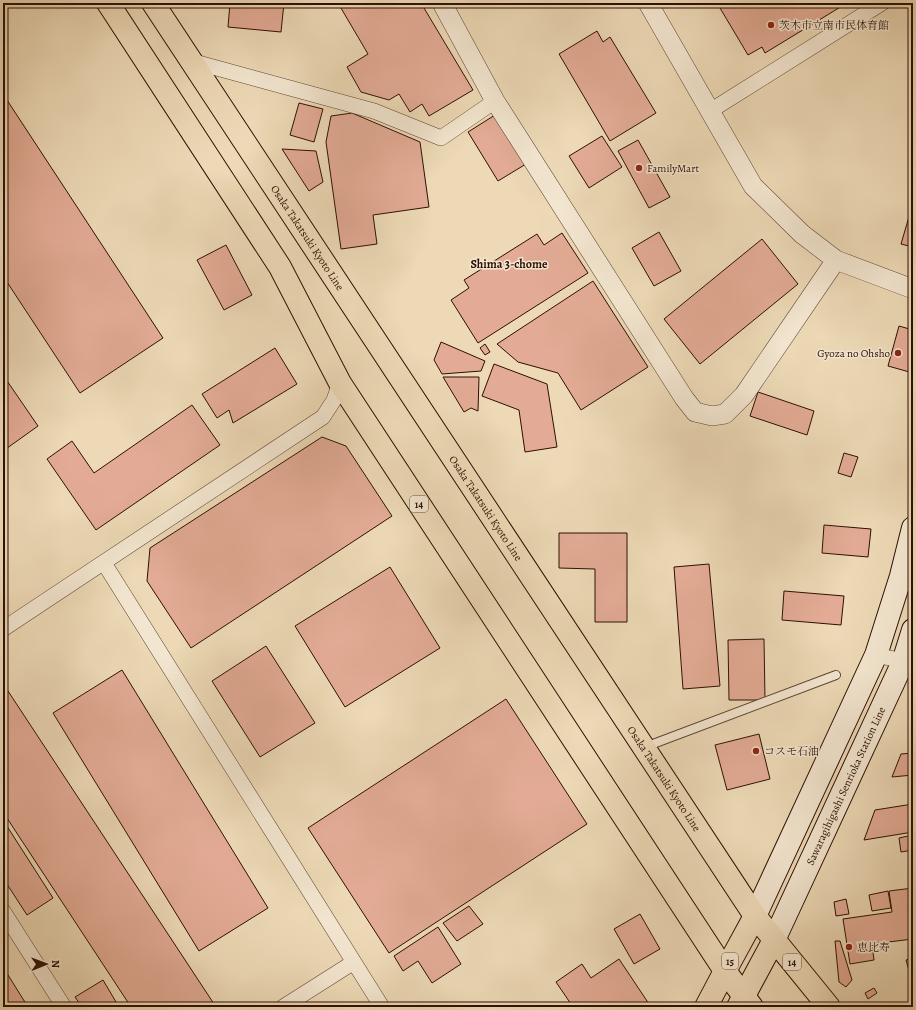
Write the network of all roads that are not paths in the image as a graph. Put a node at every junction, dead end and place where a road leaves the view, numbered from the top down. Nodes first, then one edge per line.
1 (108, 3) edge
2 (153, 3) edge
3 (442, 3) edge
4 (648, 3) edge
5 (882, 3) edge
6 (191, 61) junction
7 (495, 101) junction
8 (710, 110) junction
9 (836, 260) junction
10 (913, 290) edge
11 (340, 383) junction
12 (913, 528) edge
13 (104, 563) junction
14 (3, 628) edge
15 (913, 630) edge
16 (876, 655) junction
17 (908, 663) edge
18 (836, 675) dead end
19 (644, 748) junction
20 (3, 911) edge
21 (755, 916) junction
22 (774, 940) junction
23 (354, 962) junction
24 (724, 971) junction
25 (744, 1003) edge
26 (64, 1007) edge
27 (283, 1007) edge
28 (382, 1007) edge
29 (706, 1007) edge
30 (828, 1007) edge

1 - 11 main road, 14
2 - 6 main road, Osaka Takatsuki Kyoto Line / 14
3 - 7 street
4 - 8 street
5 - 8 street
6 - 7 street
6 - 19 main road, Osaka Takatsuki Kyoto Line / 14
7 - 9 street
8 - 9 street
9 - 10 street
11 - 13 street
11 - 24 main road, 14
12 - 16 main road
13 - 14 street
13 - 23 street
15 - 17 main road, Sawaragihigashi Senrioka Station Line
16 - 17 street
16 - 21 main road
17 - 22 main road, Sawaragihigashi Senrioka Station Line
18 - 19 lane
19 - 21 main road, Osaka Takatsuki Kyoto Line / 14
20 - 26 street
21 - 22 main road, Osaka Takatsuki Kyoto Line / 14
21 - 24 main road, 15
22 - 25 main road
22 - 30 main road, Osaka Takatsuki Kyoto Line / 14
23 - 27 street
23 - 28 street
24 - 25 main road, 14
24 - 29 main road, 15

